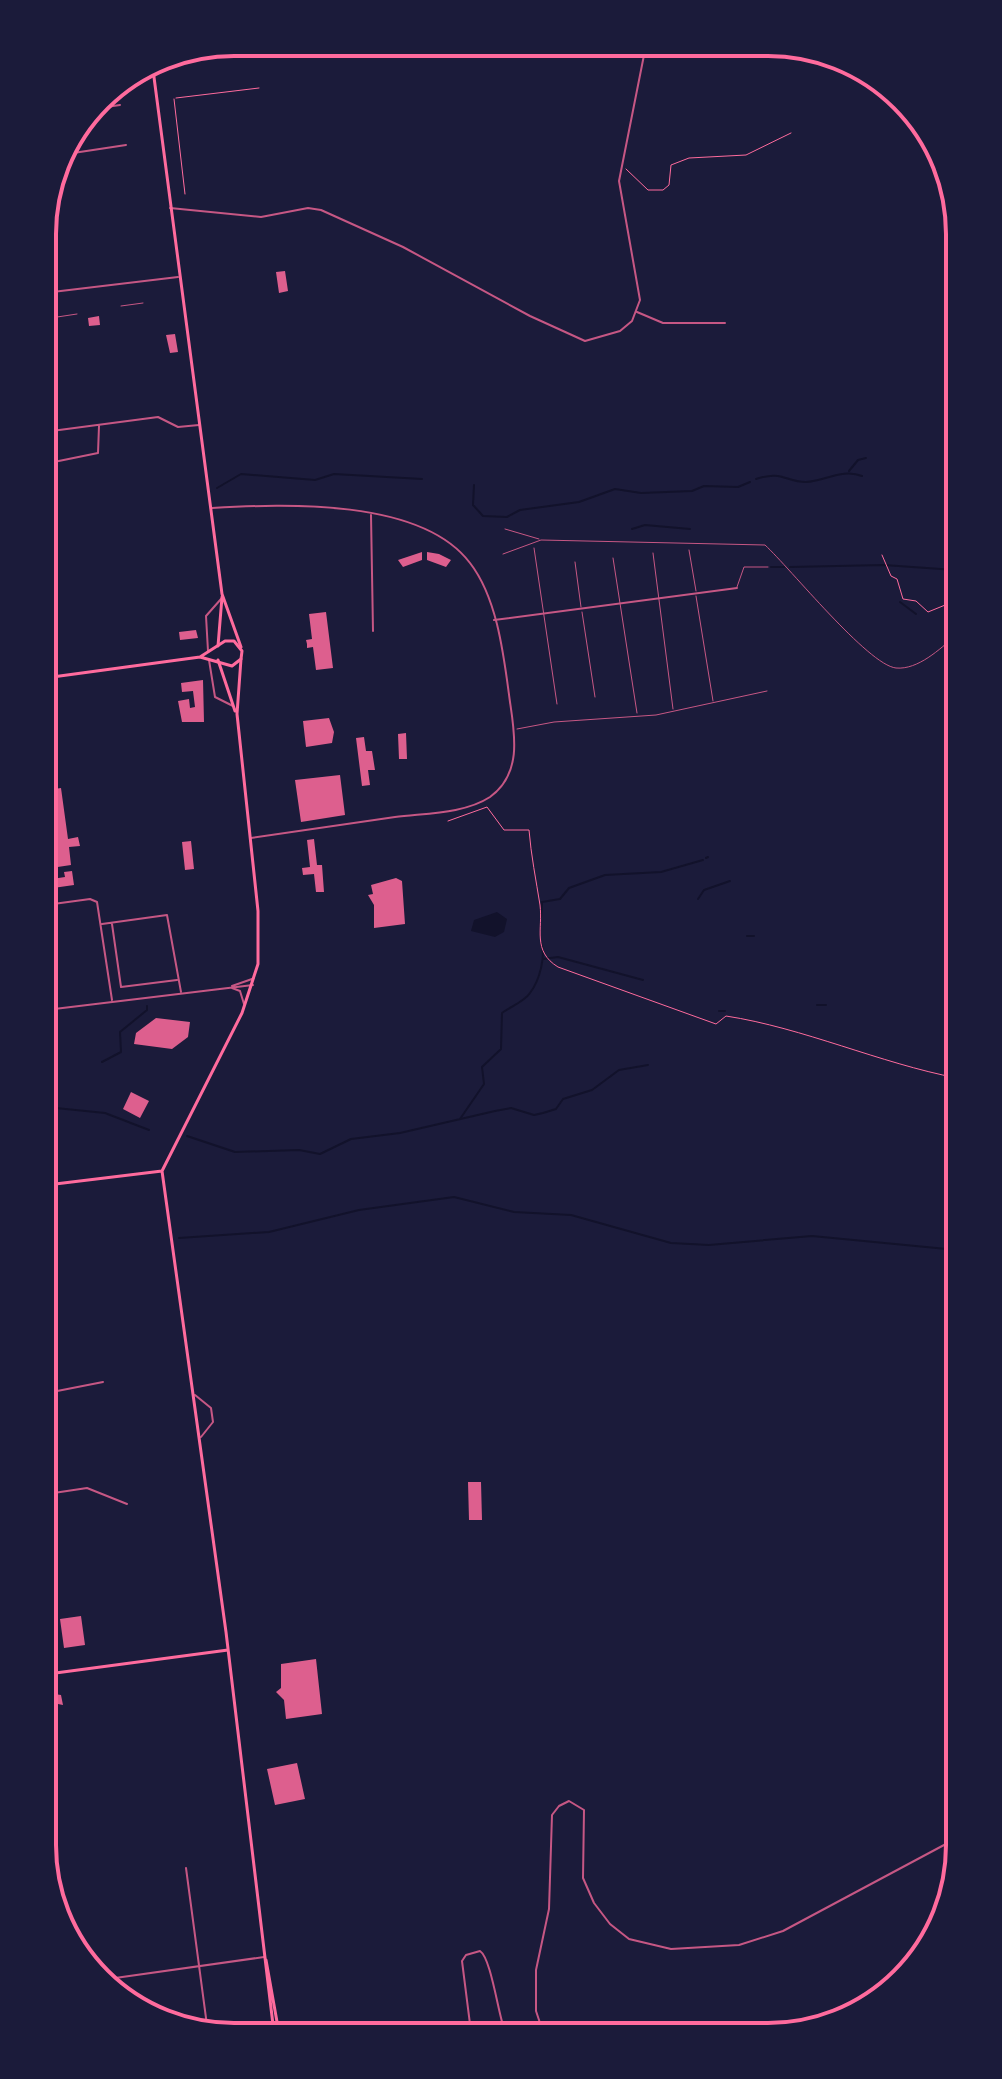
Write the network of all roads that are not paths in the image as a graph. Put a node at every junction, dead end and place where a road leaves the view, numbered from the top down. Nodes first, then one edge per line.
1 (644, 56) edge
2 (154, 76) edge
3 (120, 105) dead end
4 (110, 107) edge
5 (126, 145) dead end
6 (76, 153) edge
7 (170, 208) junction
8 (180, 276) junction
9 (56, 292) edge
10 (143, 303) dead end
11 (121, 306) dead end
12 (637, 312) junction
13 (77, 314) dead end
14 (56, 317) edge
15 (725, 323) dead end
16 (102, 424) junction
17 (200, 425) junction
18 (56, 430) edge
19 (56, 462) edge
20 (211, 508) junction
21 (371, 515) junction
22 (505, 529) dead end
23 (541, 540) junction
24 (534, 548) dead end
25 (689, 550) dead end
26 (653, 553) dead end
27 (503, 554) dead end
28 (613, 558) dead end
29 (575, 562) dead end
30 (768, 567) dead end
31 (737, 588) joint
32 (696, 594) junction
33 (222, 596) junction
34 (658, 599) junction
35 (618, 604) junction
36 (582, 608) junction
37 (543, 613) junction
38 (494, 620) junction
39 (373, 631) dead end
40 (208, 638) junction
41 (946, 643) edge
42 (218, 645) junction
43 (241, 647) junction
44 (208, 652) junction
45 (200, 657) junction
46 (209, 658) junction
47 (241, 659) junction
48 (218, 660) junction
49 (56, 677) edge
50 (767, 691) dead end
51 (595, 697) dead end
52 (713, 702) junction
53 (557, 704) dead end
54 (234, 706) junction
55 (674, 712) junction
56 (237, 714) junction
57 (638, 715) junction
58 (514, 729) junction
59 (250, 838) junction
60 (56, 904) edge
61 (112, 922) junction
62 (101, 924) junction
63 (254, 977) junction
64 (177, 980) junction
65 (253, 985) junction
66 (121, 987) junction
67 (227, 987) junction
68 (110, 989) junction
69 (181, 992) junction
70 (113, 1001) junction
71 (244, 1007) junction
72 (56, 1009) edge
73 (162, 1171) junction
74 (56, 1184) edge
75 (103, 1382) dead end
76 (56, 1391) edge
77 (194, 1394) junction
78 (200, 1438) junction
79 (56, 1493) edge
80 (127, 1504) dead end
81 (228, 1650) junction
82 (56, 1673) edge
83 (946, 1844) edge
84 (186, 1868) dead end
85 (265, 1956) junction
86 (199, 1966) junction
87 (116, 1978) edge
88 (206, 2021) edge
89 (275, 2023) edge
90 (470, 2023) edge
91 (502, 2023) edge
92 (540, 2023) edge

1 - 12 street
2 - 7 main road
3 - 4 street
5 - 6 street
7 - 8 main road
7 - 12 street
8 - 9 street
8 - 17 main road
10 - 11 lane
12 - 15 street
13 - 14 lane
16 - 17 street
16 - 18 street
16 - 19 street
17 - 20 main road
20 - 21 street
20 - 33 main road
21 - 38 street
21 - 39 street
22 - 23 lane
23 - 27 lane
23 - 41 lane
24 - 37 lane
25 - 32 lane
26 - 34 lane
28 - 35 lane
29 - 36 lane
30 - 31 lane
31 - 32 street
32 - 34 street
32 - 52 lane
33 - 40 street
33 - 42 main road
33 - 43 main road
34 - 35 street
34 - 55 lane
35 - 36 street
35 - 57 lane
36 - 37 street
36 - 51 lane
37 - 38 street
37 - 53 lane
38 - 58 street
40 - 42 street
40 - 44 street
42 - 43 main road
42 - 44 main road
42 - 48 main road
43 - 47 main road
44 - 45 main road
45 - 46 main road
45 - 49 main road
46 - 48 main road
46 - 54 street
47 - 48 main road
47 - 56 main road
48 - 54 main road
50 - 52 lane
52 - 55 lane
54 - 56 main road
55 - 57 lane
56 - 59 main road
57 - 58 lane
58 - 59 street
59 - 63 main road
60 - 62 street
61 - 62 street
61 - 64 street
61 - 66 street
62 - 68 street
63 - 65 main road
63 - 67 street
64 - 66 street
64 - 69 street
65 - 67 street
65 - 71 main road
66 - 68 street
67 - 69 street
67 - 71 street
68 - 70 street
69 - 70 street
70 - 72 street
71 - 73 main road
73 - 74 main road
73 - 77 main road
75 - 76 street
77 - 78 main road
77 - 78 street
78 - 81 main road
79 - 80 street
81 - 82 main road
81 - 85 main road
83 - 92 street
84 - 86 street
85 - 86 street
85 - 89 main road
86 - 87 street
86 - 88 street
90 - 91 street

